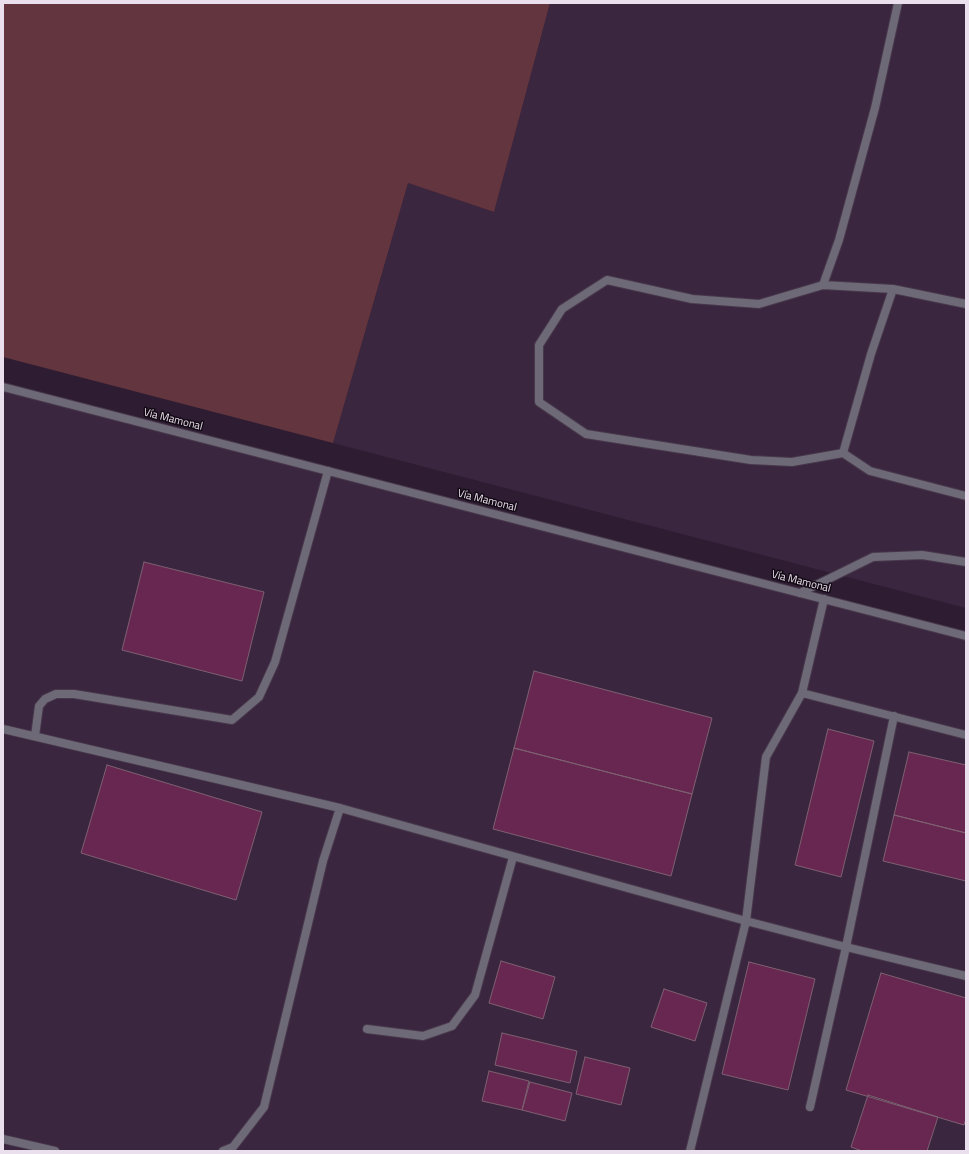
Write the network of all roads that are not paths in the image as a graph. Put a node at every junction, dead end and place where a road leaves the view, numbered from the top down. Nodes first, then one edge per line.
1 (898, 3) edge
2 (823, 285) junction
3 (893, 289) junction
4 (966, 304) edge
5 (3, 387) edge
6 (843, 453) junction
7 (328, 471) junction
8 (966, 496) edge
9 (966, 562) edge
10 (800, 593) junction
11 (824, 599) junction
12 (966, 636) edge
13 (802, 692) junction
14 (894, 716) junction
15 (3, 729) edge
16 (966, 735) edge
17 (35, 736) junction
18 (340, 808) junction
19 (513, 857) junction
20 (746, 921) junction
21 (846, 947) junction
22 (966, 976) edge
23 (367, 1029) dead end
24 (810, 1107) dead end
25 (3, 1138) edge
26 (55, 1151) edge
27 (223, 1151) edge
28 (690, 1151) edge

1 - 2 street
2 - 3 street
2 - 6 street
3 - 4 street
3 - 6 street
5 - 7 street, Vía Mamonal
6 - 8 street
7 - 10 street, Vía Mamonal
7 - 17 street
9 - 10 street
10 - 11 street, Vía Mamonal
11 - 12 street, Vía Mamonal
11 - 13 street
13 - 14 street
13 - 20 street
14 - 16 street
14 - 21 street
15 - 17 street
17 - 18 street
18 - 19 street
18 - 27 street
19 - 20 street
19 - 23 street
20 - 21 street
20 - 28 street
21 - 22 street
21 - 24 street
25 - 26 street

